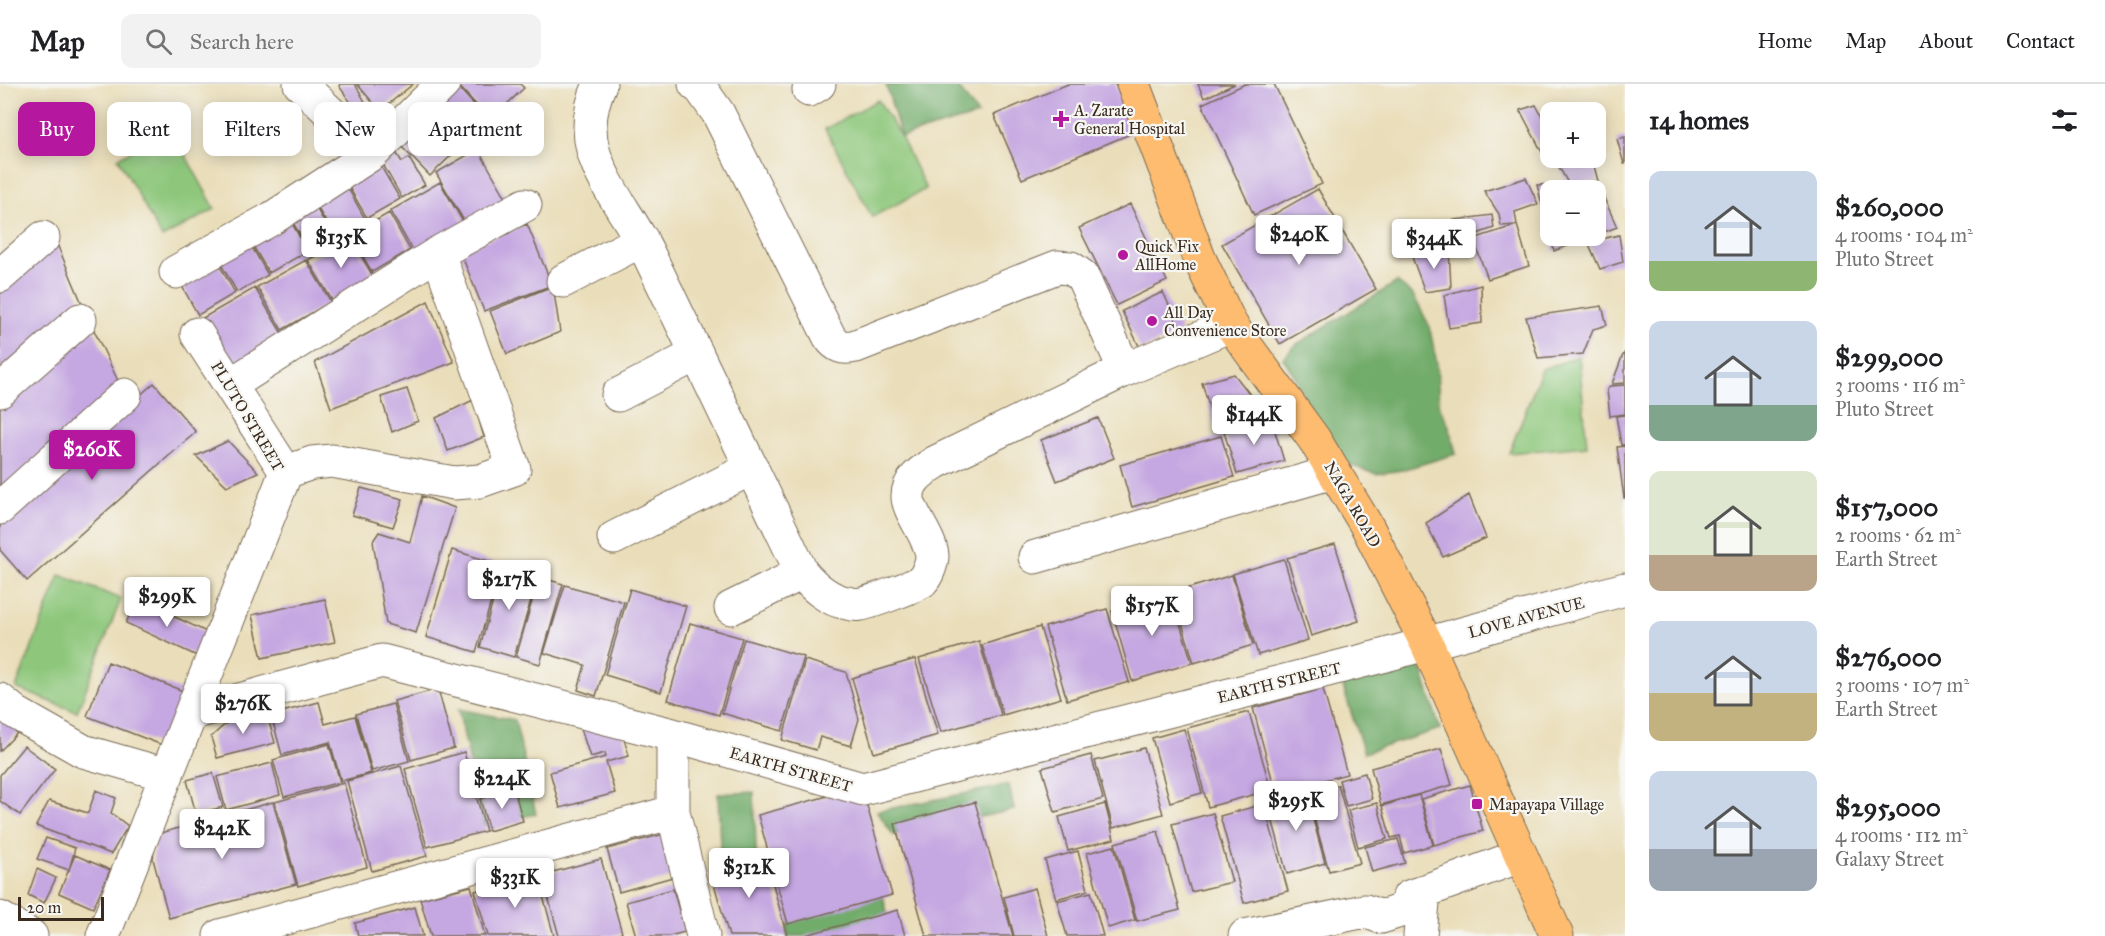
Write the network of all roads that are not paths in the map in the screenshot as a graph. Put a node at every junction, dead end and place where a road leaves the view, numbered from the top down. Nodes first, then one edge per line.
1 (300, 84) edge
2 (443, 84) edge
3 (600, 84) edge
4 (695, 84) edge
5 (1133, 84) edge
6 (319, 102) edge
7 (396, 130) edge
8 (368, 156) edge
9 (525, 205) dead end
10 (43, 238) dead end
11 (642, 240) junction
12 (438, 253) junction
13 (176, 273) dead end
14 (0, 276) edge
15 (563, 281) dead end
16 (80, 320) dead end
17 (1231, 325) junction
18 (197, 334) dead end
19 (697, 354) junction
20 (1125, 370) junction
21 (230, 385) junction
22 (0, 391) edge
23 (125, 395) dead end
24 (618, 395) dead end
25 (752, 468) junction
26 (286, 472) junction
27 (1334, 472) junction
28 (0, 507) edge
29 (614, 538) dead end
30 (1035, 557) dead end
31 (802, 573) junction
32 (1625, 589) edge
33 (731, 608) dead end
34 (1426, 644) junction
35 (0, 699) edge
36 (192, 713) junction
37 (673, 735) junction
38 (167, 775) junction
39 (673, 812) junction
40 (1520, 856) junction
41 (1417, 894) junction
42 (0, 918) edge
43 (31, 936) edge
44 (103, 936) edge
45 (220, 936) edge
46 (703, 936) edge
47 (1245, 936) edge
48 (1420, 936) edge
49 (1557, 936) edge

1 - 6 street
2 - 7 street
3 - 11 street
4 - 20 street
5 - 17 main road, NAGA ROAD
8 - 13 street
9 - 12 street
10 - 14 street
11 - 15 street
11 - 19 street
12 - 21 street
12 - 26 street
16 - 22 street
17 - 20 street
17 - 27 main road, NAGA ROAD
18 - 21 street, PLUTO STREET
19 - 24 street
19 - 25 street
20 - 31 street
21 - 26 street, PLUTO STREET
23 - 28 street
25 - 29 street
25 - 31 street
26 - 36 street, PLUTO STREET
27 - 30 street
27 - 34 main road, NAGA ROAD
31 - 33 street
32 - 34 street, LOVE AVENUE
34 - 37 street, EARTH STREET
34 - 40 main road, NAGA ROAD
35 - 38 street
36 - 37 street, EARTH STREET
36 - 38 street, PLUTO STREET
37 - 39 street
38 - 44 street, PLUTO STREET
39 - 45 street
39 - 46 street
40 - 41 street
40 - 49 main road, NAGA ROAD
41 - 47 street
41 - 48 street
42 - 43 street

